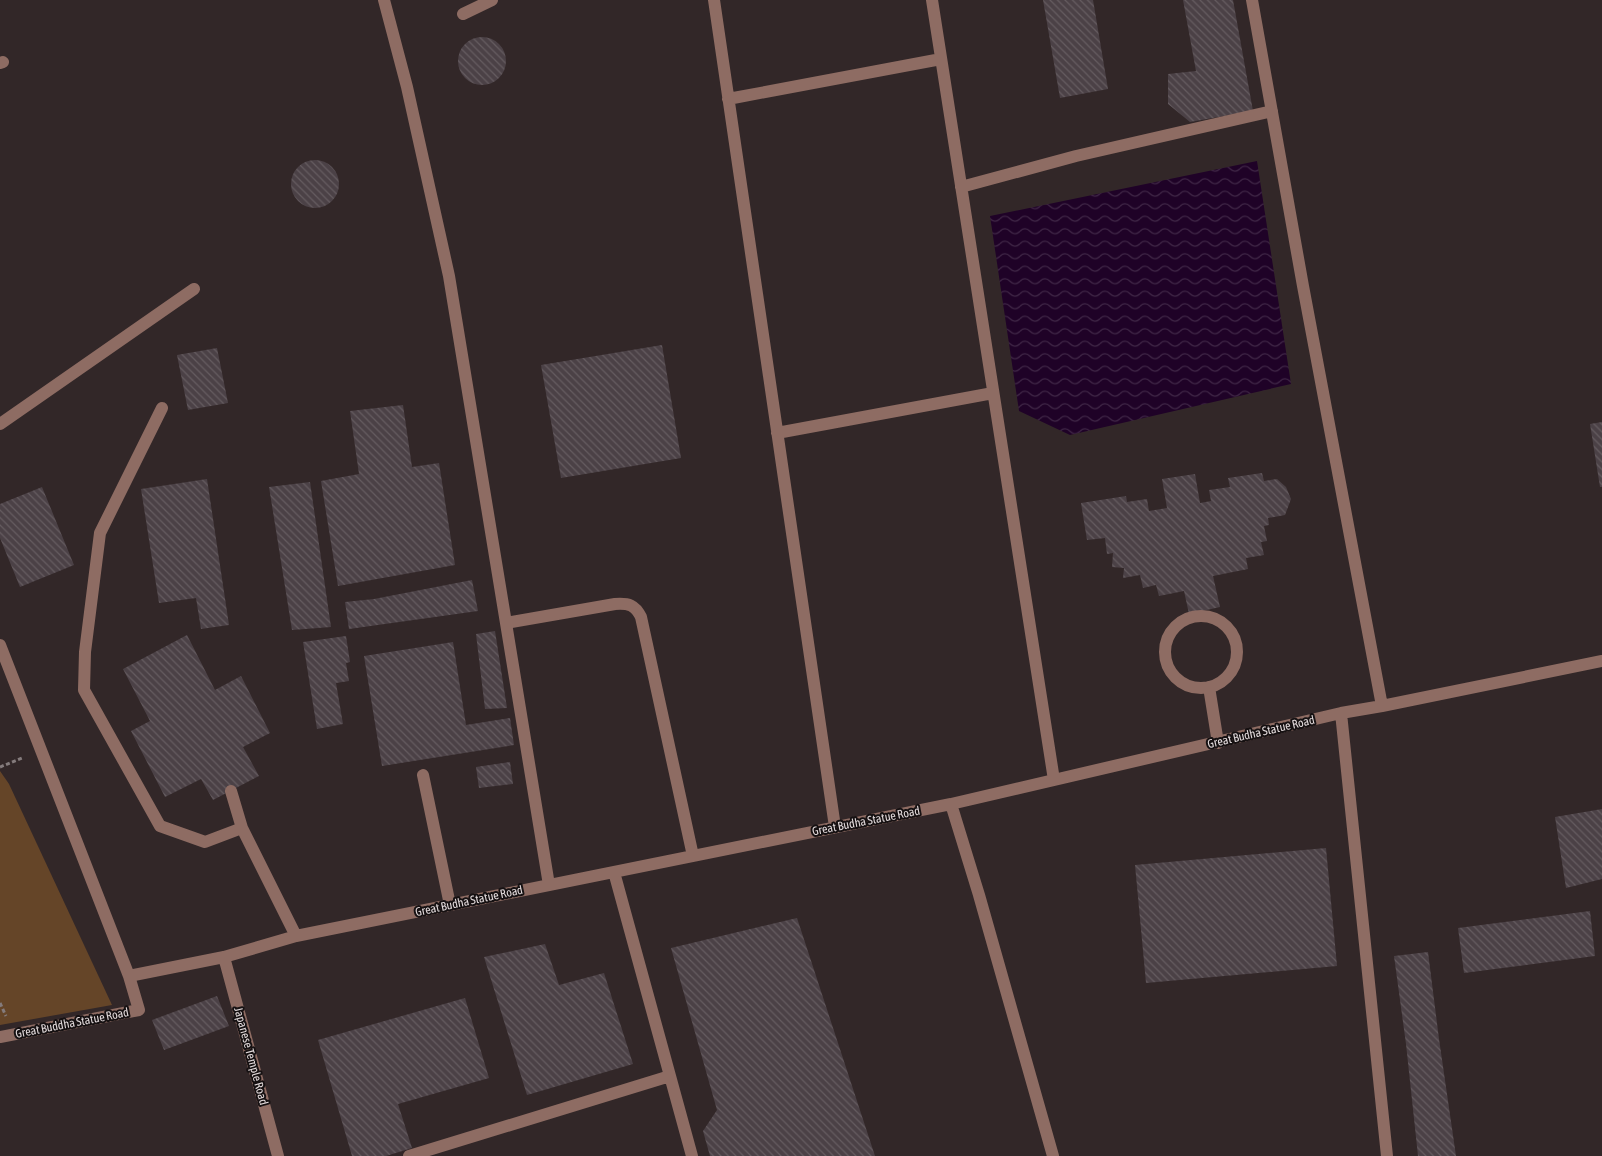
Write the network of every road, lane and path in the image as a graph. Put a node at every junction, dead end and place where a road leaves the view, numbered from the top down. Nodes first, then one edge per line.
1 (384, 0) edge
2 (492, 0) edge
3 (714, 0) edge
4 (932, 0) edge
5 (1252, 0) edge
6 (463, 14) dead end
7 (941, 59) junction
8 (728, 99) junction
9 (1272, 111) junction
10 (960, 187) junction
11 (194, 290) dead end
12 (993, 393) junction
13 (162, 408) dead end
14 (0, 424) edge
15 (777, 433) junction
16 (506, 623) junction
17 (0, 645) edge
18 (1602, 661) edge
19 (1209, 688) junction
20 (1382, 706) junction
21 (1342, 713) junction
22 (1218, 743) junction
23 (423, 774) dead end
24 (1054, 780) junction
25 (231, 791) dead end
26 (951, 804) junction
27 (836, 827) junction
28 (242, 828) junction
29 (693, 856) junction
30 (614, 872) junction
31 (549, 885) junction
32 (450, 905) junction
33 (296, 936) junction
34 (224, 957) junction
35 (129, 976) junction
36 (0, 1037) edge
37 (670, 1076) junction
38 (278, 1156) edge
39 (409, 1156) edge
40 (692, 1156) edge
41 (1053, 1156) edge
42 (1387, 1156) edge

1 - 16 street
2 - 6 street
3 - 8 street
4 - 7 street
5 - 9 street
7 - 8 street
7 - 10 street
8 - 15 street
9 - 10 street
9 - 20 street
10 - 12 street
11 - 14 street
12 - 15 street
12 - 24 street
13 - 28 street
15 - 27 street
16 - 29 street
16 - 31 street
17 - 35 street
18 - 20 street, Great Budha Statue Road
19 - 19 street
19 - 22 street
20 - 21 street, Great Budha Statue Road
21 - 22 street, Great Budha Statue Road
21 - 42 street
22 - 24 street, Great Budha Statue Road
23 - 32 street
24 - 26 street, Great Budha Statue Road
25 - 28 street
26 - 27 street, Great Budha Statue Road
26 - 41 street
27 - 29 street, Great Budha Statue Road
28 - 33 street
29 - 30 street, Great Budha Statue Road
30 - 31 street, Great Budha Statue Road
30 - 37 street
31 - 32 street, Great Budha Statue Road
32 - 33 street, Great Budha Statue Road
33 - 34 street, Great Budha Statue Road
34 - 35 street, Great Budha Statue Road
34 - 38 street, Japanese Temple Road
35 - 36 street, Great Buddha Statue Road
37 - 39 street
37 - 40 street

